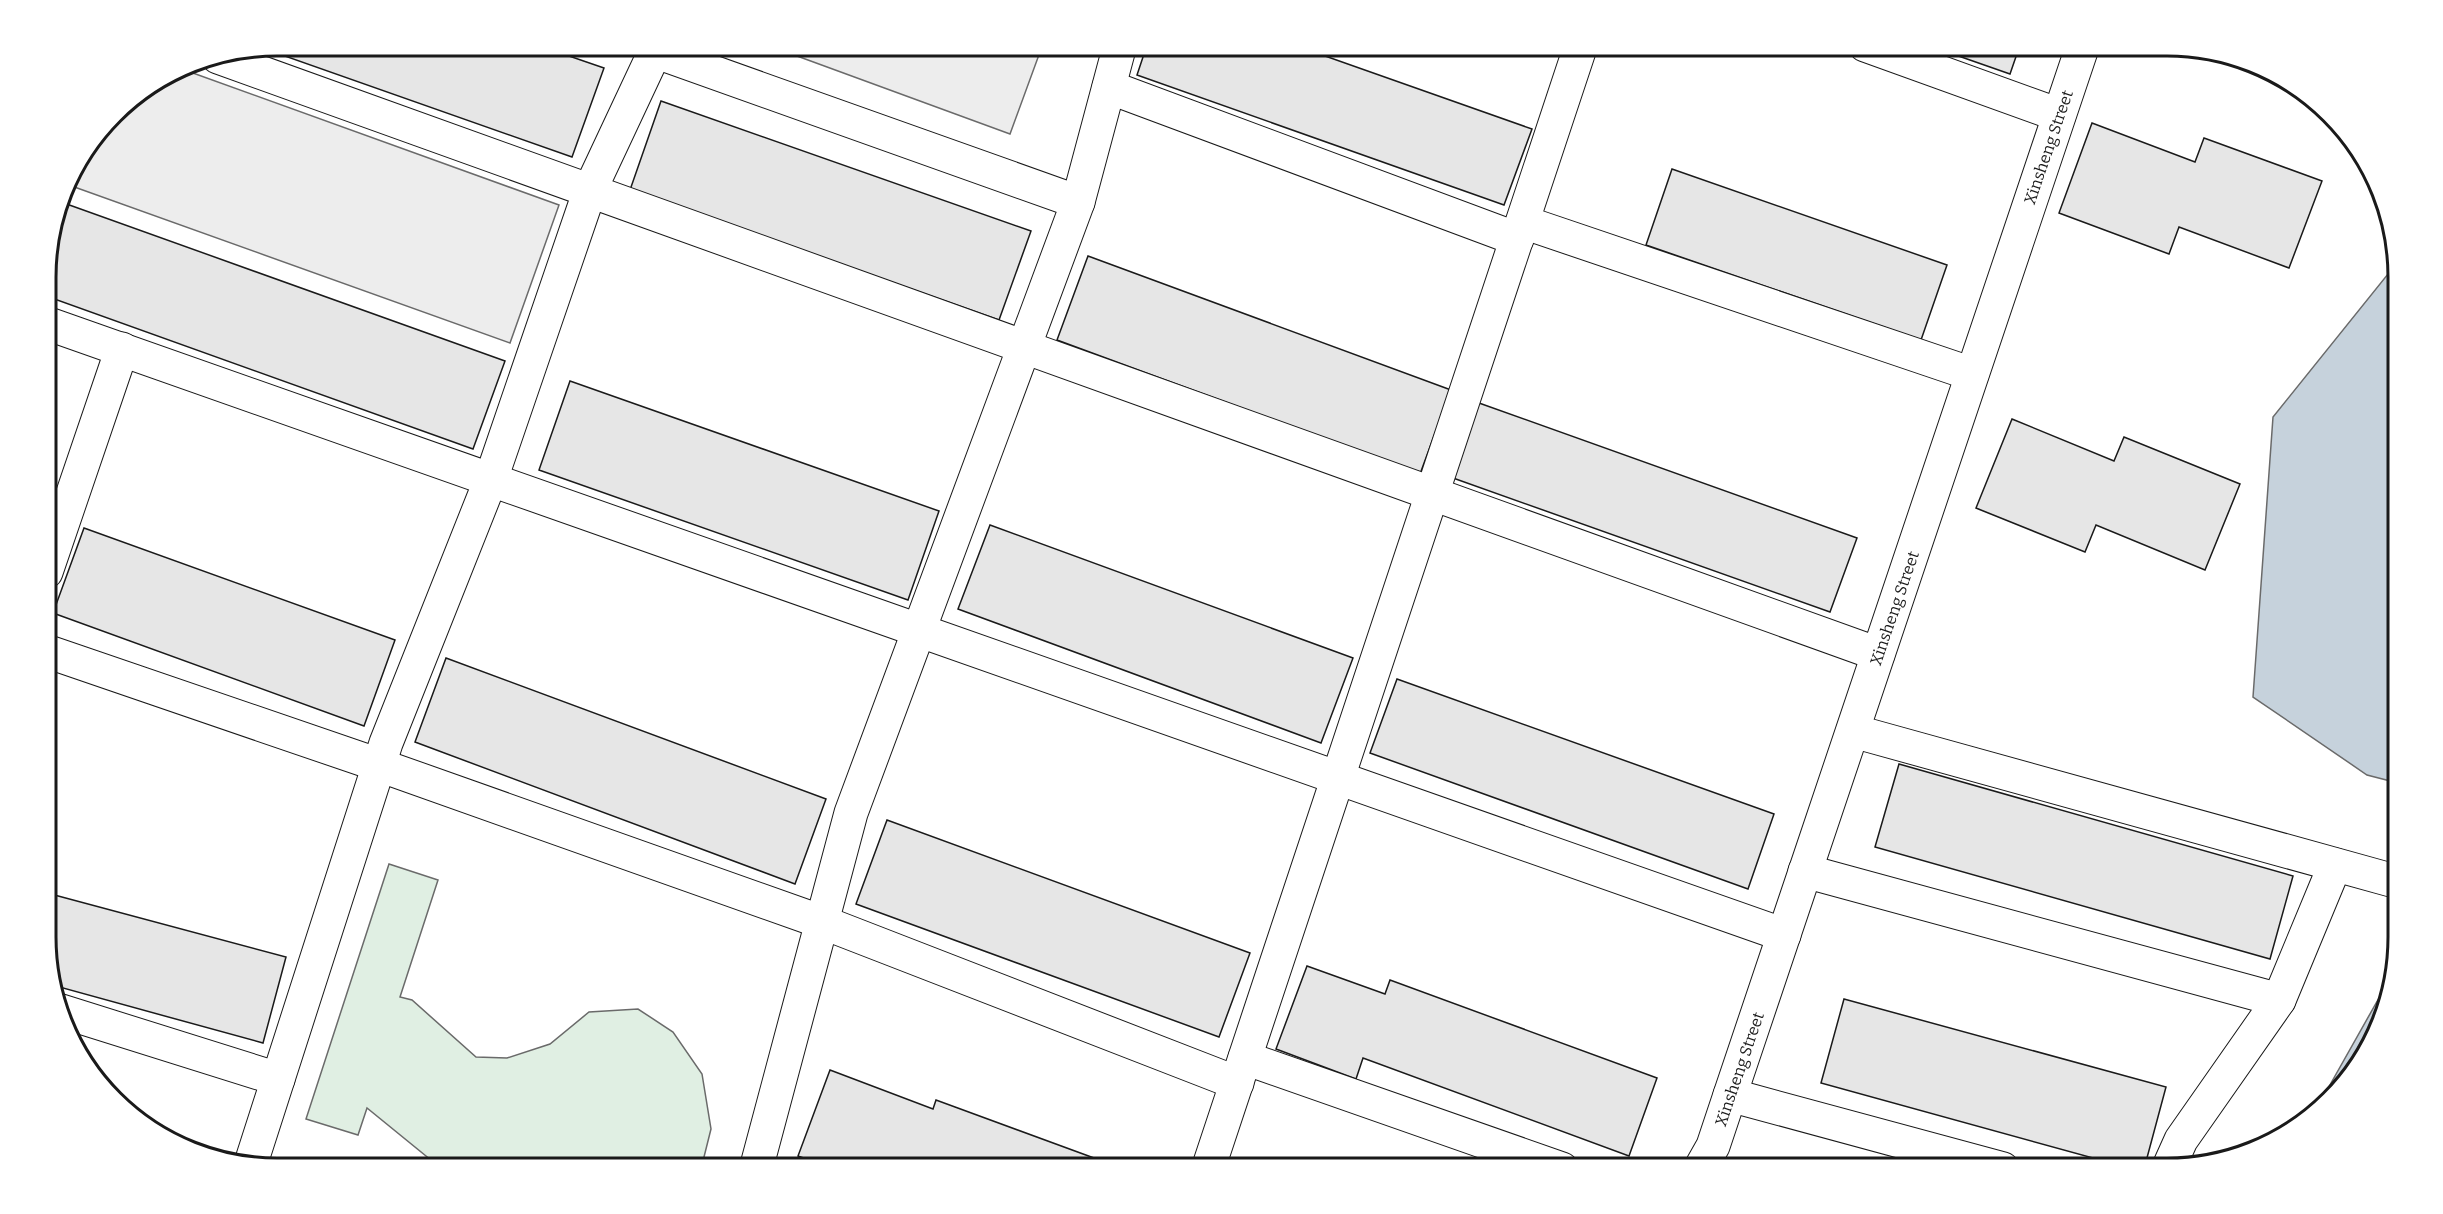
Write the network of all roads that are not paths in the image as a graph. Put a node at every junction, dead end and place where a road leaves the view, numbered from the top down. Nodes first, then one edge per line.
1 (652, 56) edge
2 (678, 56) edge
3 (1117, 56) edge
4 (1577, 56) edge
5 (1895, 56) edge
6 (2079, 56) edge
7 (229, 61) edge
8 (1108, 87) junction
9 (2059, 115) junction
10 (590, 190) junction
11 (1078, 202) junction
12 (1520, 230) junction
13 (56, 326) edge
14 (1024, 347) junction
15 (123, 349) junction
16 (1972, 374) junction
17 (491, 479) junction
18 (1433, 494) junction
19 (56, 543) edge
20 (919, 630) junction
21 (56, 654) edge
22 (1878, 654) junction
23 (1852, 730) junction
24 (379, 765) junction
25 (1339, 778) junction
26 (2336, 865) junction
27 (1805, 871) junction
28 (2388, 879) edge
29 (822, 922) junction
30 (1784, 935) junction
31 (2278, 1000) junction
32 (69, 1013) edge
33 (1241, 1070) junction
34 (278, 1079) junction
35 (1730, 1095) junction
36 (253, 1157) edge
37 (759, 1158) edge
38 (1212, 1158) edge
39 (1526, 1158) edge
40 (1706, 1158) edge
41 (1966, 1158) edge
42 (2173, 1158) edge

1 - 10 street
2 - 11 street
3 - 8 street
4 - 12 street
5 - 9 street
6 - 9 street, Xinsheng Street
7 - 10 street
8 - 11 street
8 - 12 street
9 - 16 street, Xinsheng Street
10 - 14 street
10 - 17 street
11 - 14 street
12 - 16 street
12 - 18 street
13 - 15 street
14 - 18 street
14 - 20 street
15 - 17 street
15 - 19 street
16 - 22 street, Xinsheng Street
17 - 20 street
17 - 24 street
18 - 22 street
18 - 25 street
20 - 25 street
20 - 29 street
21 - 24 street
22 - 23 street, Xinsheng Street
23 - 26 street
23 - 27 street, Xinsheng Street
24 - 29 street
24 - 34 street
25 - 30 street
25 - 33 street
26 - 28 street
26 - 31 street
27 - 30 street, Xinsheng Street
27 - 31 street
29 - 33 street
29 - 37 street
30 - 35 street, Xinsheng Street
31 - 42 street
32 - 34 street
33 - 38 street
33 - 39 street
34 - 36 street
35 - 40 street, Xinsheng Street
35 - 41 street

